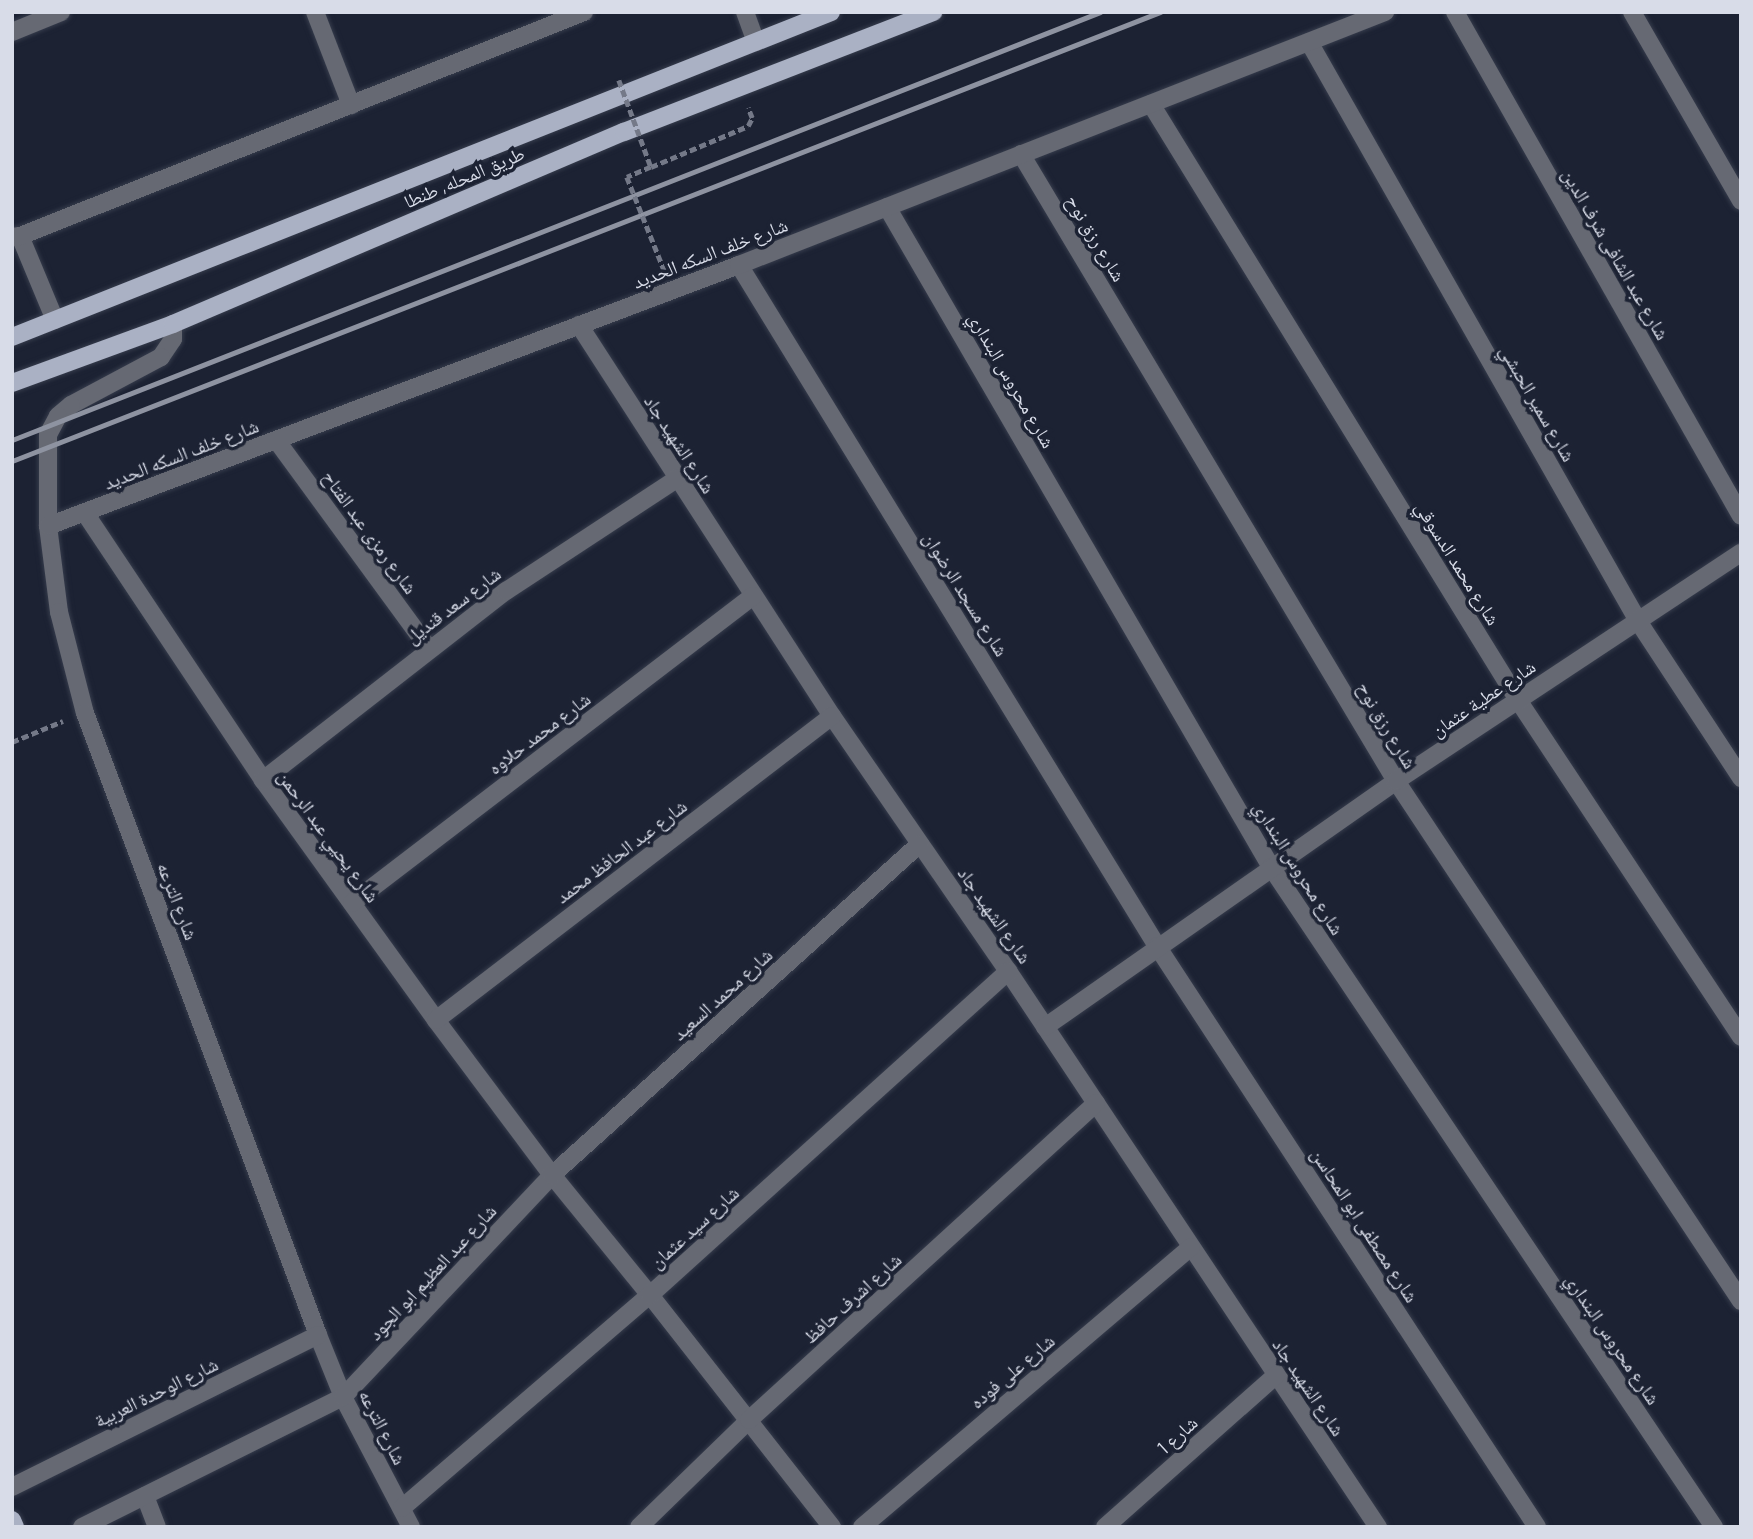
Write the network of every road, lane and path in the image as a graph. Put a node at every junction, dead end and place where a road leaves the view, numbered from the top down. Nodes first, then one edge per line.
1 (61, 12) edge
2 (315, 12) edge
3 (584, 12) edge
4 (745, 12) edge
5 (831, 12) edge
6 (934, 12) edge
7 (1385, 12) edge
8 (1455, 12) edge
9 (1632, 12) edge
10 (12, 32) edge
11 (756, 42) junction
12 (1308, 42) junction
13 (619, 80) dead end
14 (740, 87) junction
15 (1151, 104) junction
16 (351, 105) junction
17 (1021, 154) junction
18 (651, 167) junction
19 (1741, 201) edge
20 (887, 207) junction
21 (16, 237) edge
22 (739, 265) junction
23 (665, 272) dead end
24 (55, 320) junction
25 (173, 324) junction
26 (579, 325) junction
27 (12, 337) edge
28 (12, 383) edge
29 (276, 440) junction
30 (678, 478) junction
31 (85, 513) junction
32 (1741, 516) edge
33 (48, 526) junction
34 (1741, 552) edge
35 (753, 596) junction
36 (1637, 621) junction
37 (429, 649) junction
38 (1518, 700) junction
39 (85, 713) junction
40 (832, 716) junction
41 (12, 742) edge
42 (1741, 778) edge
43 (263, 780) junction
44 (1396, 781) junction
45 (920, 844) junction
46 (1271, 867) junction
47 (352, 903) junction
48 (1157, 946) junction
49 (1008, 971) junction
50 (436, 1020) junction
51 (1045, 1027) junction
52 (1741, 1037) edge
53 (1096, 1103) junction
54 (552, 1175) junction
55 (1191, 1247) junction
56 (650, 1294) junction
57 (1741, 1301) edge
58 (318, 1335) junction
59 (1276, 1375) junction
60 (343, 1397) junction
61 (749, 1420) junction
62 (12, 1487) edge
63 (145, 1496) junction
64 (402, 1508) junction
65 (12, 1520) edge
66 (15, 1527) edge
67 (82, 1527) edge
68 (158, 1527) edge
69 (411, 1527) edge
70 (639, 1527) edge
71 (832, 1527) edge
72 (862, 1527) edge
73 (1105, 1527) edge
74 (1378, 1527) edge
75 (1537, 1527) edge
76 (1714, 1527) edge

1 - 10 street
2 - 16 street
3 - 16 street
4 - 11 street
5 - 11 main road, طريق المحله, طنطا
6 - 14 main road, طريق المحله, طنطا
7 - 12 street, شارع خلف السكه الحديد
8 - 32 street, شارع عبد الشافى شرف الدين
9 - 19 street
11 - 24 main road, طريق المحله, طنطا
12 - 15 street, شارع خلف السكه الحديد
12 - 36 street, شارع سمير الحبشي
13 - 18 path, bridge
14 - 18 path
14 - 25 main road, طريق المحله, طنطا
15 - 17 street, شارع خلف السكه الحديد
15 - 38 street, شارع محمد الدسوقي
16 - 21 street
17 - 20 street, شارع خلف السكه الحديد
17 - 44 street, شارع رزق نوح
18 - 23 path, bridge
20 - 22 street, شارع خلف السكه الحديد
20 - 46 street, شارع محروس البنداري
21 - 24 street
22 - 26 street, شارع خلف السكه الحديد
22 - 48 street, شارع مسجد الرضوان
24 - 27 main road, طريق المحله, طنطا
25 - 28 main road, طريق المحله, طنطا
25 - 33 street, شارع الترعه
26 - 29 street, شارع خلف السكه الحديد
26 - 30 street, شارع الشهيد جاد
29 - 31 street, شارع خلف السكه الحديد
29 - 37 street, شارع رمزى عبد الفتاح
30 - 35 street, شارع الشهيد جاد
30 - 37 street, شارع سعد قنديل
31 - 33 street, شارع خلف السكه الحديد
31 - 43 street, شارع يحيي عبد الرحمن
33 - 39 street, شارع الترعه
34 - 36 street, شارع عطية عثمان
35 - 40 street, شارع الشهيد جاد
35 - 47 street, شارع محمد حلاوه
36 - 38 street, شارع عطية عثمان
36 - 42 street, شارع سمير الحبشي
37 - 43 street, شارع سعد قنديل
38 - 44 street, شارع عطية عثمان
38 - 52 street, شارع محمد الدسوقي
39 - 41 path
39 - 58 street, شارع الترعه
40 - 45 street, شارع الشهيد جاد
40 - 50 street, شارع عبد الحافظ محمد
43 - 47 street, شارع يحيي عبد الرحمن
44 - 46 street, شارع عطية عثمان
44 - 57 street, شارع رزق نوح
45 - 49 street, شارع الشهيد جاد
45 - 54 street, شارع محمد السعيد
46 - 48 street, شارع عطية عثمان
46 - 76 street, شارع محروس البنداري
47 - 50 street, شارع يحيي عبد الرحمن
48 - 51 street, شارع عطية عثمان
48 - 75 street, شارع مصطفى ابو المحاسن
49 - 51 street, شارع الشهيد جاد
49 - 56 street, شارع سيد عثمان
50 - 54 street, شارع يحيي عبد الرحمن
51 - 53 street, شارع الشهيد جاد
53 - 55 street, شارع الشهيد جاد
53 - 61 street, شارع اشرف حافظ
54 - 56 street, شارع يحيي عبد الرحمن
54 - 60 street, شارع عبد العظيم ابو الجود
55 - 59 street, شارع الشهيد جاد
55 - 72 street, شارع على فوده
56 - 61 street, شارع يحيي عبد الرحمن
56 - 64 street, شارع سيد عثمان
58 - 60 street, شارع الترعه
58 - 62 street, شارع الوحدة العربية
59 - 73 street, شارع 1
59 - 74 street, شارع الشهيد جاد
60 - 63 street
60 - 64 street, شارع الترعه
61 - 70 street, شارع اشرف حافظ
61 - 71 street, شارع يحيي عبد الرحمن
63 - 67 street
63 - 68 street
64 - 69 street, شارع الترعه
65 - 66 main road

